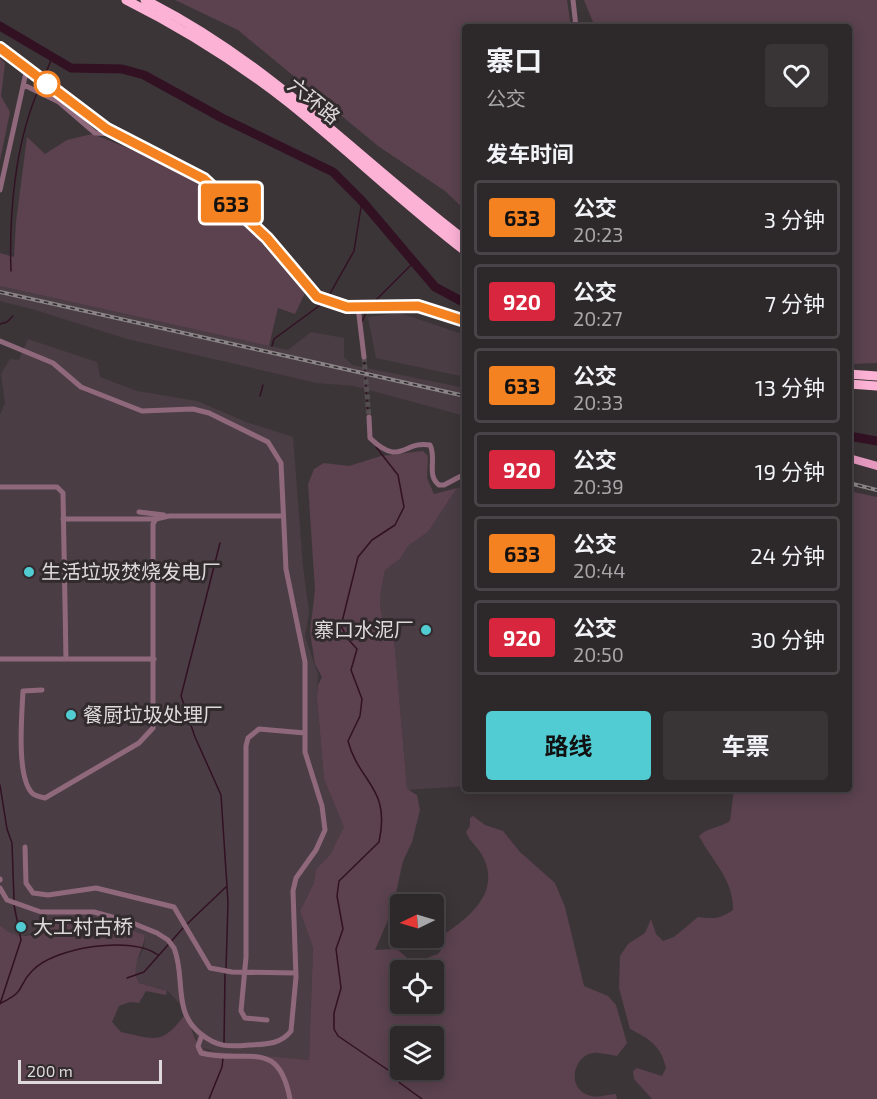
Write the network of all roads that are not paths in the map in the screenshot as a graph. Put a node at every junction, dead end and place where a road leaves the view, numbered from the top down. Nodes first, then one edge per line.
1 (126, 0) edge
2 (145, 0) edge
3 (573, 0) edge
4 (576, 24) edge
5 (0, 48) edge
6 (27, 68) junction
7 (24, 85) junction
8 (117, 134) junction
9 (0, 190) edge
10 (462, 238) edge
11 (462, 249) edge
12 (358, 307) junction
13 (462, 320) edge
14 (0, 341) edge
15 (364, 357) tunnel mouth
16 (852, 374) edge
17 (877, 376) edge
18 (852, 384) edge
19 (877, 386) edge
20 (369, 417) tunnel mouth
21 (852, 459) edge
22 (877, 466) edge
23 (462, 476) edge
24 (0, 487) edge
25 (139, 512) dead end
26 (169, 516) junction
27 (282, 516) junction
28 (63, 519) junction
29 (156, 519) junction
30 (0, 659) edge
31 (66, 659) junction
32 (153, 659) junction
33 (42, 690) dead end
34 (305, 733) junction
35 (25, 847) dead end
36 (0, 888) edge
37 (244, 972) junction
38 (296, 973) junction
39 (267, 1020) dead end
40 (202, 1035) junction
41 (290, 1099) edge

1 - 11 highway, 六环路
2 - 10 highway, 六环路
3 - 4 street
5 - 6 main road
6 - 7 street
6 - 8 main road
7 - 8 street
7 - 9 street
8 - 12 main road
12 - 13 main road
12 - 15 street
14 - 27 street
16 - 17 highway
18 - 19 highway
20 - 23 street
21 - 22 main road
24 - 28 street
25 - 26 street
26 - 27 street
26 - 29 street
27 - 34 street
28 - 29 street
28 - 31 street
29 - 32 street
30 - 31 street
31 - 32 street
32 - 33 street
34 - 37 street
34 - 38 street
35 - 37 street
36 - 40 street
37 - 38 street
37 - 39 street
38 - 40 street
40 - 41 street

